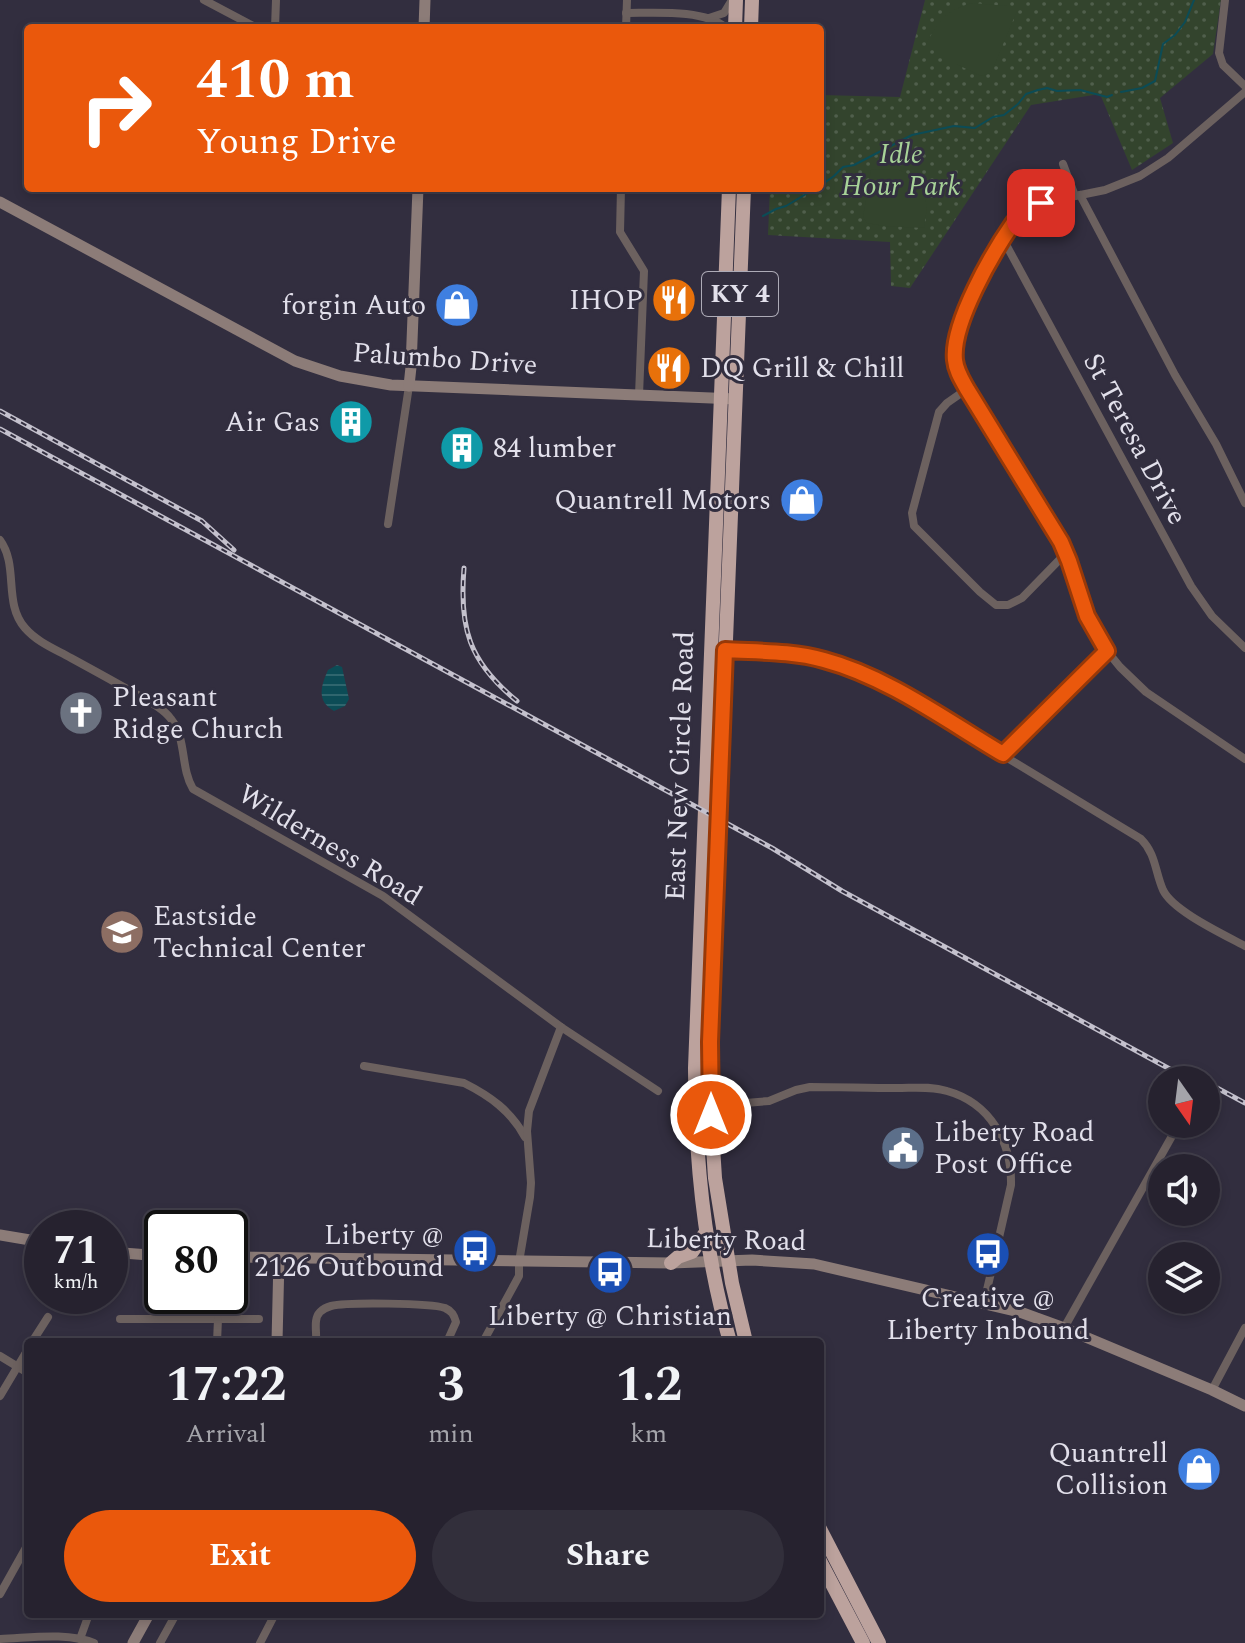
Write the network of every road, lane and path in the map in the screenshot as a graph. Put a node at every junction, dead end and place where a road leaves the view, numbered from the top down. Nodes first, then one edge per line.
1 (204, 0) edge
2 (276, 0) edge
3 (425, 0) edge
4 (627, 0) edge
5 (734, 0) edge
6 (752, 0) edge
7 (1225, 0) edge
8 (626, 13) junction
9 (707, 18) junction
10 (249, 24) edge
11 (275, 24) edge
12 (424, 24) edge
13 (626, 24) edge
14 (722, 24) edge
15 (735, 24) edge
16 (751, 24) edge
17 (1245, 89) edge
18 (1063, 164) dead end
19 (418, 192) edge
20 (621, 192) edge
21 (729, 192) edge
22 (744, 192) edge
23 (1078, 196) junction
24 (0, 202) edge
25 (1003, 239) junction
26 (409, 386) junction
27 (967, 389) junction
28 (639, 395) junction
29 (720, 399) junction
30 (736, 399) junction
31 (1245, 503) edge
32 (388, 524) dead end
33 (0, 540) edge
34 (1066, 553) junction
35 (1245, 648) edge
36 (718, 650) junction
37 (1107, 651) junction
38 (1003, 754) junction
39 (1245, 759) edge
40 (1245, 946) edge
41 (561, 1027) junction
42 (364, 1066) dead end
43 (658, 1091) dead end
44 (711, 1106) junction
45 (695, 1107) junction
46 (1171, 1138) edge
47 (527, 1141) junction
48 (706, 1232) junction
49 (0, 1235) edge
50 (24, 1239) edge
51 (248, 1257) edge
52 (279, 1258) junction
53 (728, 1261) junction
54 (519, 1262) junction
55 (711, 1262) junction
56 (671, 1263) junction
57 (984, 1303) junction
58 (48, 1317) dead end
59 (120, 1319) dead end
60 (218, 1319) junction
61 (259, 1319) dead end
62 (1064, 1328) junction
63 (1245, 1328) edge
64 (35, 1338) edge
65 (217, 1338) edge
66 (277, 1338) edge
67 (316, 1338) edge
68 (449, 1338) edge
69 (485, 1338) edge
70 (729, 1338) edge
71 (745, 1338) edge
72 (0, 1356) edge
73 (24, 1356) edge
74 (18, 1367) junction
75 (24, 1371) edge
76 (1212, 1390) junction
77 (0, 1396) edge
78 (1245, 1406) edge
79 (824, 1537) edge
80 (24, 1551) edge
81 (824, 1569) edge
82 (831, 1582) junction
83 (850, 1587) junction
84 (0, 1594) edge
85 (88, 1618) edge
86 (147, 1618) edge
87 (174, 1618) edge
88 (273, 1618) edge
89 (860, 1638) edge
90 (0, 1639) edge
91 (80, 1639) junction
92 (94, 1643) edge
93 (133, 1643) edge
94 (160, 1643) edge
95 (260, 1643) edge
96 (879, 1643) edge

1 - 10 street
2 - 11 street
3 - 12 main road
4 - 8 street
5 - 9 street
5 - 15 highway
6 - 16 highway
7 - 17 street
8 - 9 street
8 - 13 street
9 - 14 street
17 - 23 street
18 - 23 street
19 - 26 main road
20 - 28 street
21 - 29 highway, East New Circle Road / KY 4
22 - 30 highway, East New Circle Road / KY 4
23 - 25 street
23 - 31 street
24 - 26 main road, Palumbo Drive
25 - 27 street
25 - 35 street, St Teresa Drive
26 - 28 main road, Palumbo Drive
26 - 32 street
27 - 34 street
27 - 34 street
28 - 29 main road, Palumbo Drive
29 - 30 main road, Palumbo Drive
29 - 36 highway, East New Circle Road / KY 4
30 - 36 highway, East New Circle Road / KY 4
33 - 41 street, Wilderness Road
34 - 37 street
36 - 38 street
36 - 44 highway, East New Circle Road / KY 4
36 - 45 highway, East New Circle Road / KY 4
37 - 38 street
37 - 39 street
38 - 40 street
41 - 43 street, Wilderness Road
41 - 47 street
42 - 47 street
44 - 45 street
44 - 53 highway, East New Circle Road / KY 4
44 - 57 street
45 - 48 highway, East New Circle Road / KY 4
46 - 62 street
47 - 54 street
48 - 55 highway, East New Circle Road / KY 4
48 - 56 highway
49 - 50 main road
51 - 52 main road, Liberty Road
52 - 54 main road, Liberty Road
52 - 66 main road
53 - 55 main road, Liberty Road
53 - 57 main road, Liberty Road
53 - 71 highway, East New Circle Road / KY 4
54 - 56 main road, Liberty Road
54 - 69 street
55 - 56 main road, Liberty Road
55 - 70 highway, East New Circle Road / KY 4
57 - 62 main road, Liberty Road
58 - 64 street
59 - 60 street
60 - 61 street
60 - 65 street
62 - 76 main road, Liberty Road
63 - 76 street
67 - 68 street
72 - 74 street
73 - 74 street
74 - 75 street
74 - 77 street
76 - 78 main road, Liberty Road
79 - 83 highway
80 - 84 street
81 - 82 highway
82 - 83 highway
82 - 89 highway
83 - 96 highway
85 - 91 street
86 - 93 main road
87 - 94 street
88 - 95 street
89 - 96 highway
90 - 91 street
91 - 92 street

